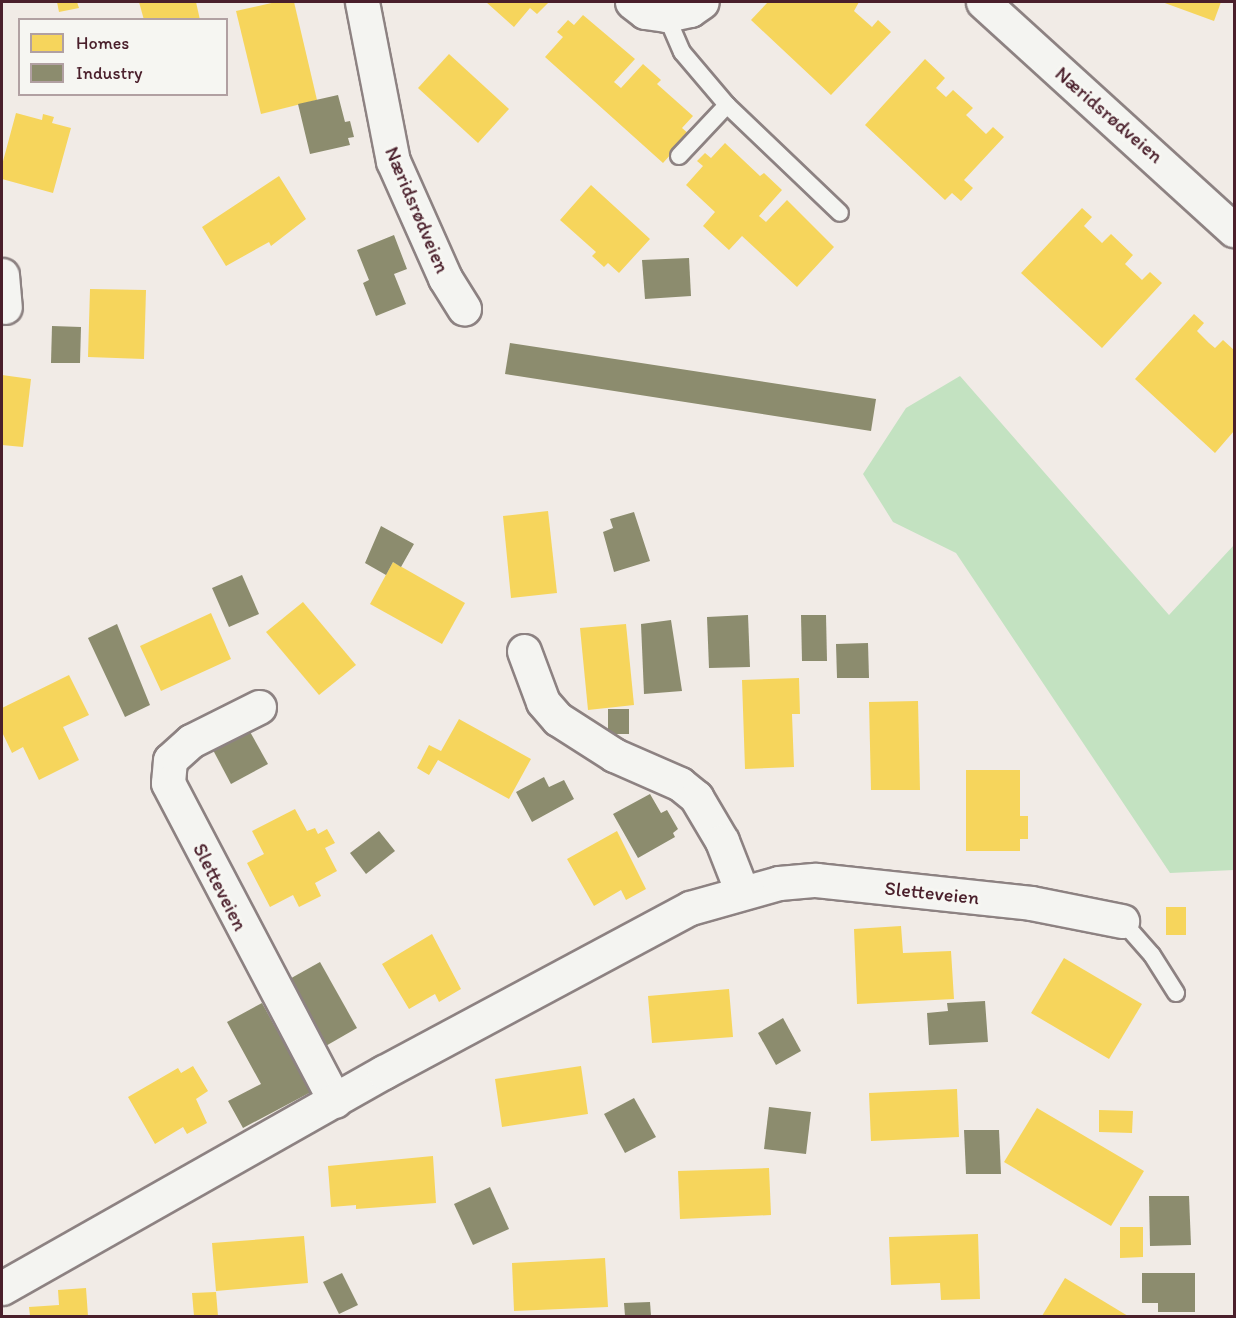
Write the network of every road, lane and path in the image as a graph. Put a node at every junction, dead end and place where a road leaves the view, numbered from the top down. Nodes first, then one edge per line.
1 (362, 2) edge
2 (632, 2) edge
3 (702, 2) edge
4 (983, 2) edge
5 (666, 15) junction
6 (727, 105) junction
7 (679, 156) dead end
8 (840, 213) dead end
9 (1234, 230) edge
10 (464, 309) dead end
11 (524, 651) dead end
12 (259, 707) dead end
13 (742, 892) junction
14 (1122, 921) joint
15 (1176, 993) dead end
16 (335, 1101) junction
17 (2, 1288) edge

1 - 10 street, Næridsrødveien
2 - 5 street
3 - 5 street
4 - 9 street, Næridsrødveien
5 - 6 lane
6 - 7 lane
6 - 8 lane
11 - 13 street
12 - 16 street, Sletteveien
13 - 14 street, Sletteveien
13 - 16 street, Sletteveien
14 - 15 lane
16 - 17 street, Sletteveien

